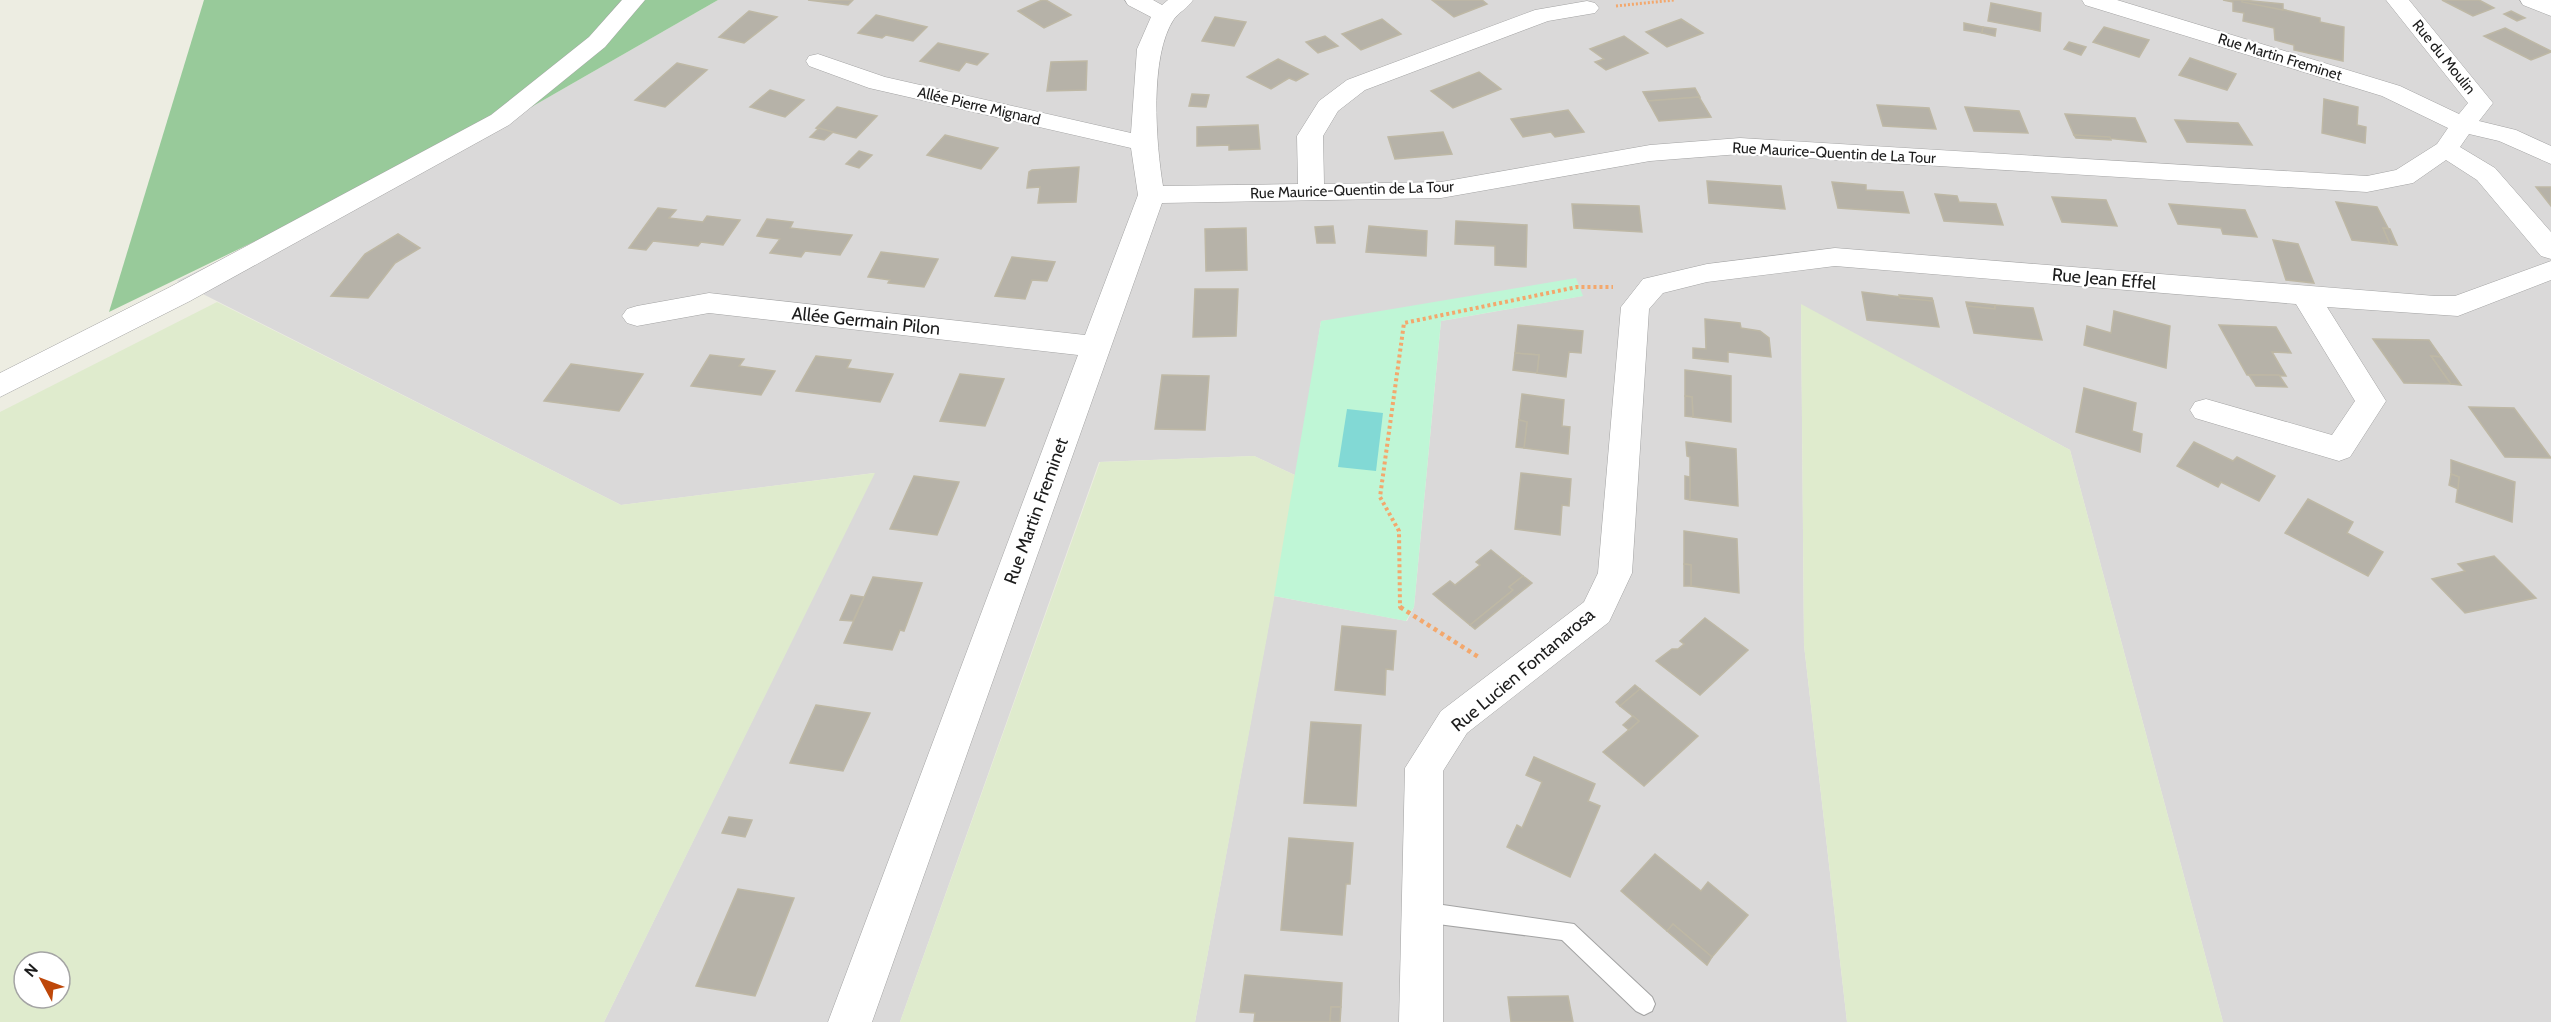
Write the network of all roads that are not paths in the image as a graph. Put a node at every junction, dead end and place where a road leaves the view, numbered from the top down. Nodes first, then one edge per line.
1 (634, 0) edge
2 (1136, 0) edge
3 (2093, 0) edge
4 (2397, 0) edge
5 (2531, 0) edge
6 (1173, 8) edge
7 (1587, 8) road end
8 (2551, 9) edge
9 (818, 61) dead end
10 (2463, 125) junction
11 (1143, 143) junction
12 (2446, 149) junction
13 (2551, 156) edge
14 (1311, 193) junction
15 (1151, 195) junction
16 (2551, 250) edge
17 (2551, 270) edge
18 (1653, 286) joint
19 (2305, 295) junction
20 (637, 316) dead end
21 (1096, 347) junction
22 (0, 386) edge
23 (2206, 410) dead end
24 (1422, 912) junction
25 (1644, 1004) dead end
26 (850, 1022) edge
27 (1421, 1022) edge

1 - 22 street
2 - 6 street
3 - 10 street, Rue Martin Freminet
4 - 10 street, Rue du Moulin
5 - 8 street
6 - 11 street, Rue Martin Freminet
7 - 14 street
9 - 11 street, Allée Pierre Mignard
10 - 12 street, Rue Maurice-Quentin de La Tour
10 - 13 street
11 - 15 street, Rue Martin Freminet
12 - 14 street, Rue Maurice-Quentin de La Tour
12 - 16 street
14 - 15 street, Rue Maurice-Quentin de La Tour
15 - 21 street, Rue Martin Freminet
17 - 19 street, Rue Jean Effel
18 - 19 street, Rue Jean Effel
18 - 24 street, Rue Lucien Fontanarosa
19 - 23 street
20 - 21 street, Allée Germain Pilon
21 - 26 street, Rue Martin Freminet
24 - 25 lane
24 - 27 street, Rue Lucien Fontanarosa

